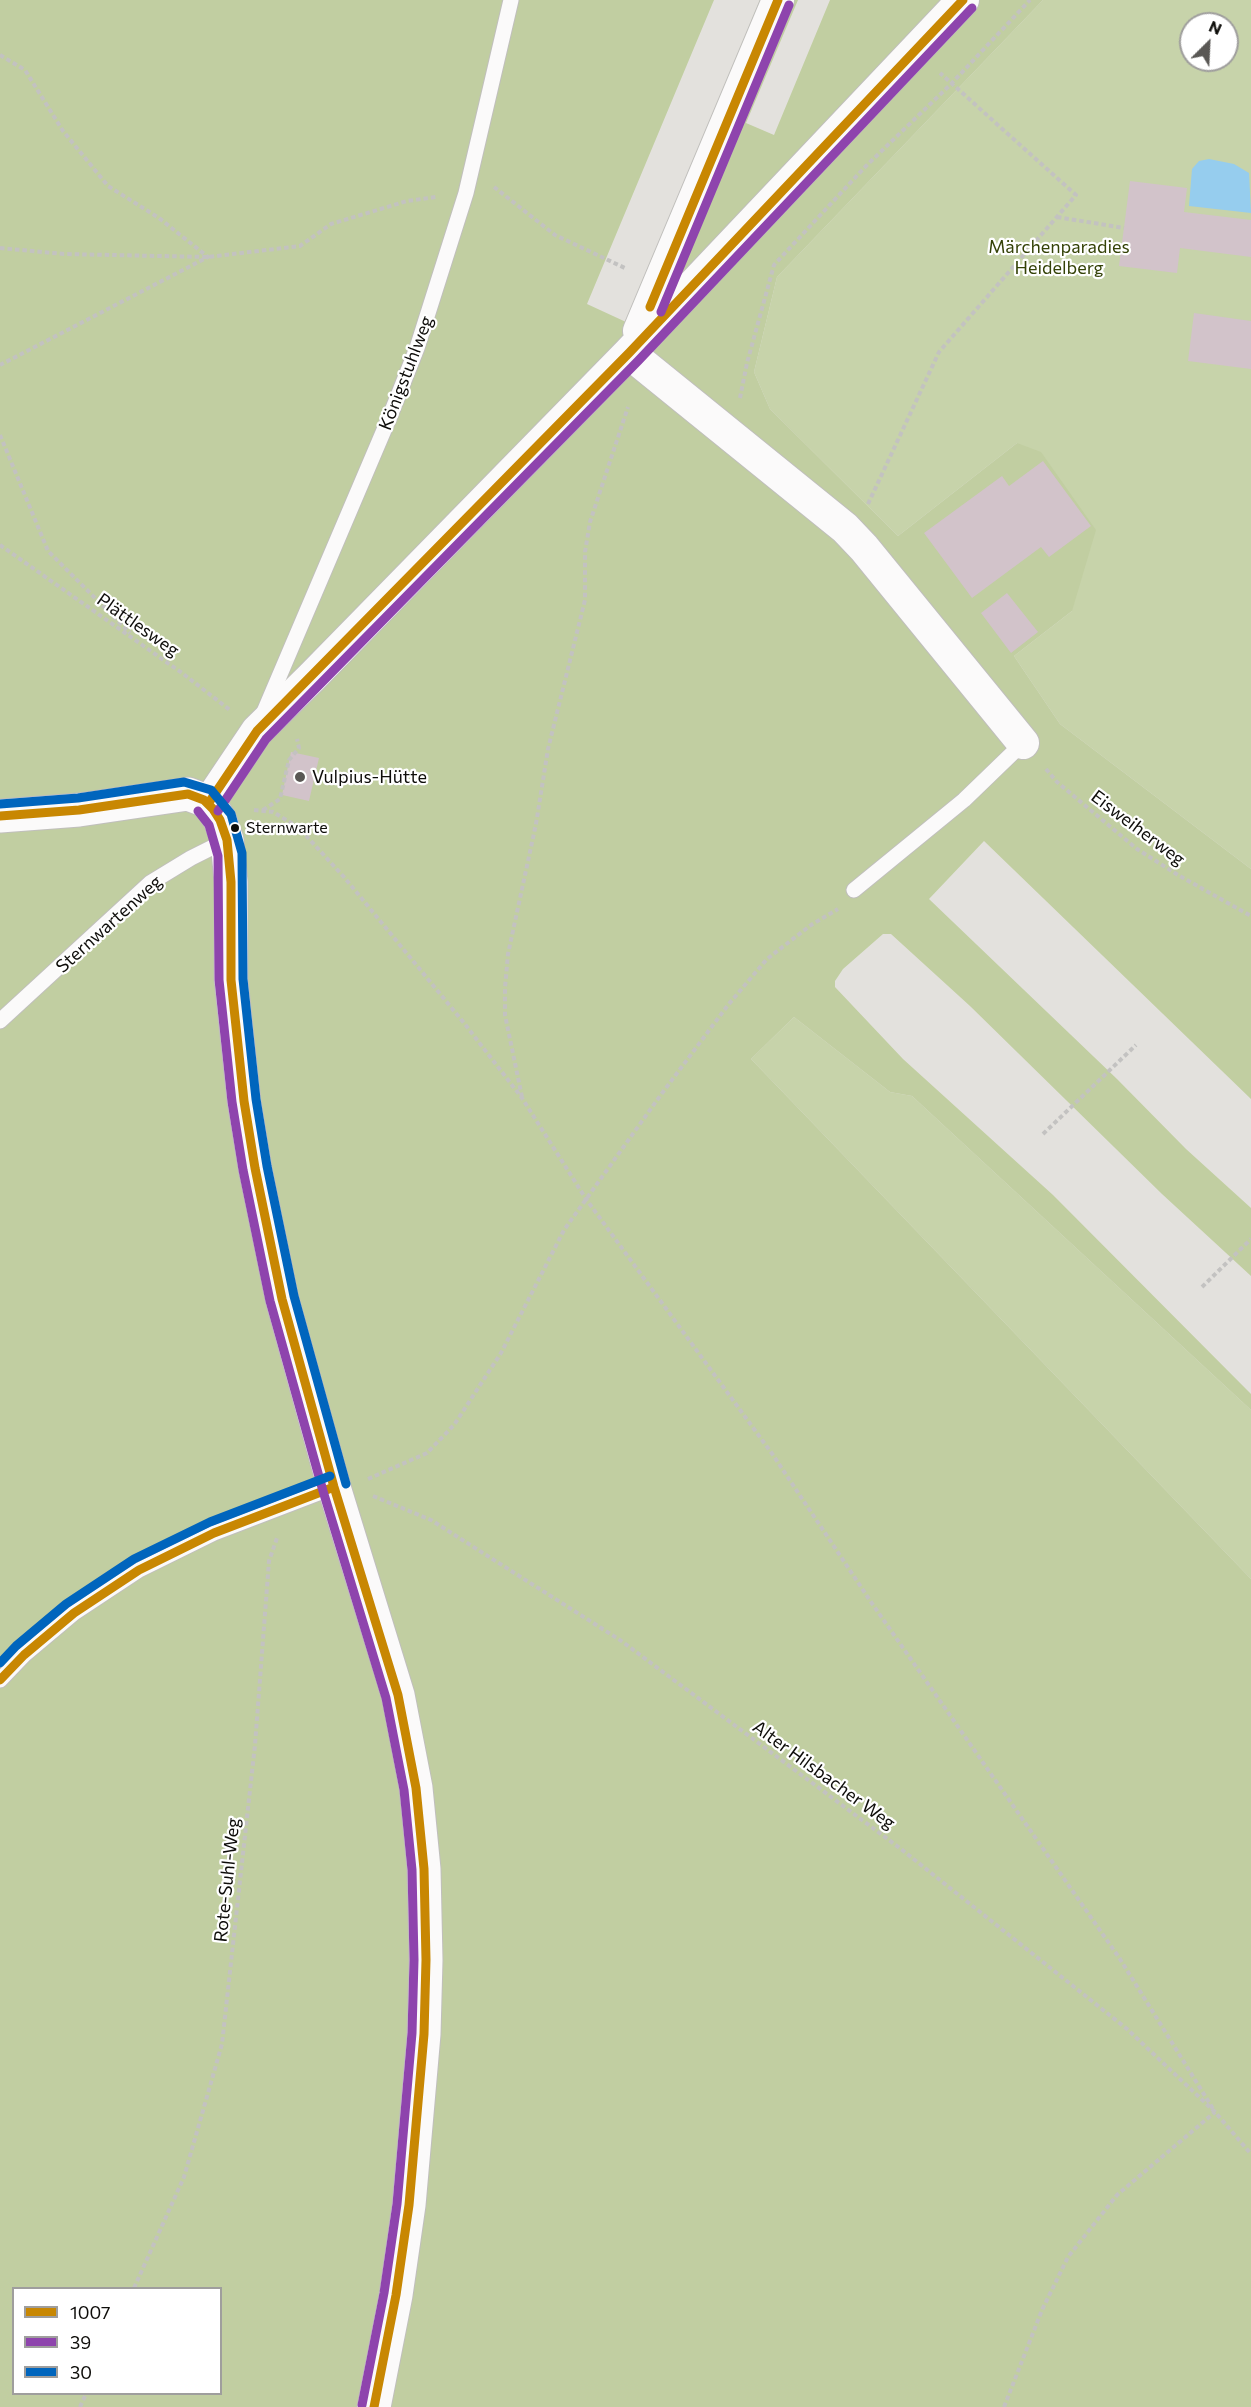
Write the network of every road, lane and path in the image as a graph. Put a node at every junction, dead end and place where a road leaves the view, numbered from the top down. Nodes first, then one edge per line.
1 (511, 0) edge
2 (778, 0) edge
3 (963, 0) edge
4 (1030, 0) edge
5 (0, 55) edge
6 (951, 84) junction
7 (471, 170) junction
8 (466, 193) junction
9 (1057, 217) junction
10 (1124, 228) dead end
11 (0, 248) edge
12 (208, 257) junction
13 (660, 285) junction
14 (629, 353) junction
15 (0, 365) edge
16 (740, 406) dead end
17 (0, 435) edge
18 (868, 506) dead end
19 (0, 545) edge
20 (136, 640) junction
21 (267, 720) junction
22 (1023, 743) junction
23 (208, 804) junction
24 (0, 816) edge
25 (227, 840) junction
26 (854, 890) dead end
27 (840, 908) dead end
28 (1251, 916) edge
29 (0, 1021) edge
30 (1136, 1045) dead end
31 (522, 1098) junction
32 (1043, 1134) dead end
33 (585, 1199) junction
34 (1251, 1239) edge
35 (1202, 1287) dead end
36 (334, 1487) junction
37 (280, 1533) dead end
38 (0, 1680) edge
39 (1215, 2112) junction
40 (1251, 2154) edge
41 (135, 2287) edge
42 (374, 2407) edge
43 (1004, 2407) edge

1 - 7 lane, Königstuhlweg
2 - 13 street
3 - 14 street
4 - 6 path
5 - 12 path
6 - 9 path
6 - 16 path
7 - 8 lane, Königstuhlweg
7 - 13 path
8 - 12 path
8 - 21 lane, Königstuhlweg
9 - 10 path
9 - 18 path
11 - 12 path
12 - 15 path
13 - 14 street
14 - 21 street
14 - 22 street
14 - 31 path
17 - 20 path
19 - 20 path, Plättlesweg
20 - 21 path, Plättlesweg
21 - 23 street
21 - 31 path, Plättlesweg
22 - 26 lane
22 - 28 path, Eisweiherweg
23 - 24 street
23 - 25 street
25 - 29 lane, Sternwartenweg
25 - 36 street
27 - 33 path
30 - 32 path
31 - 33 path
33 - 36 path
33 - 39 path
34 - 35 path
36 - 38 lane
36 - 39 path, Alter Hilsbacher Weg
36 - 42 street
37 - 41 path, Rote-Suhl-Weg
39 - 40 path, Alter Hilsbacher Weg
39 - 43 path

